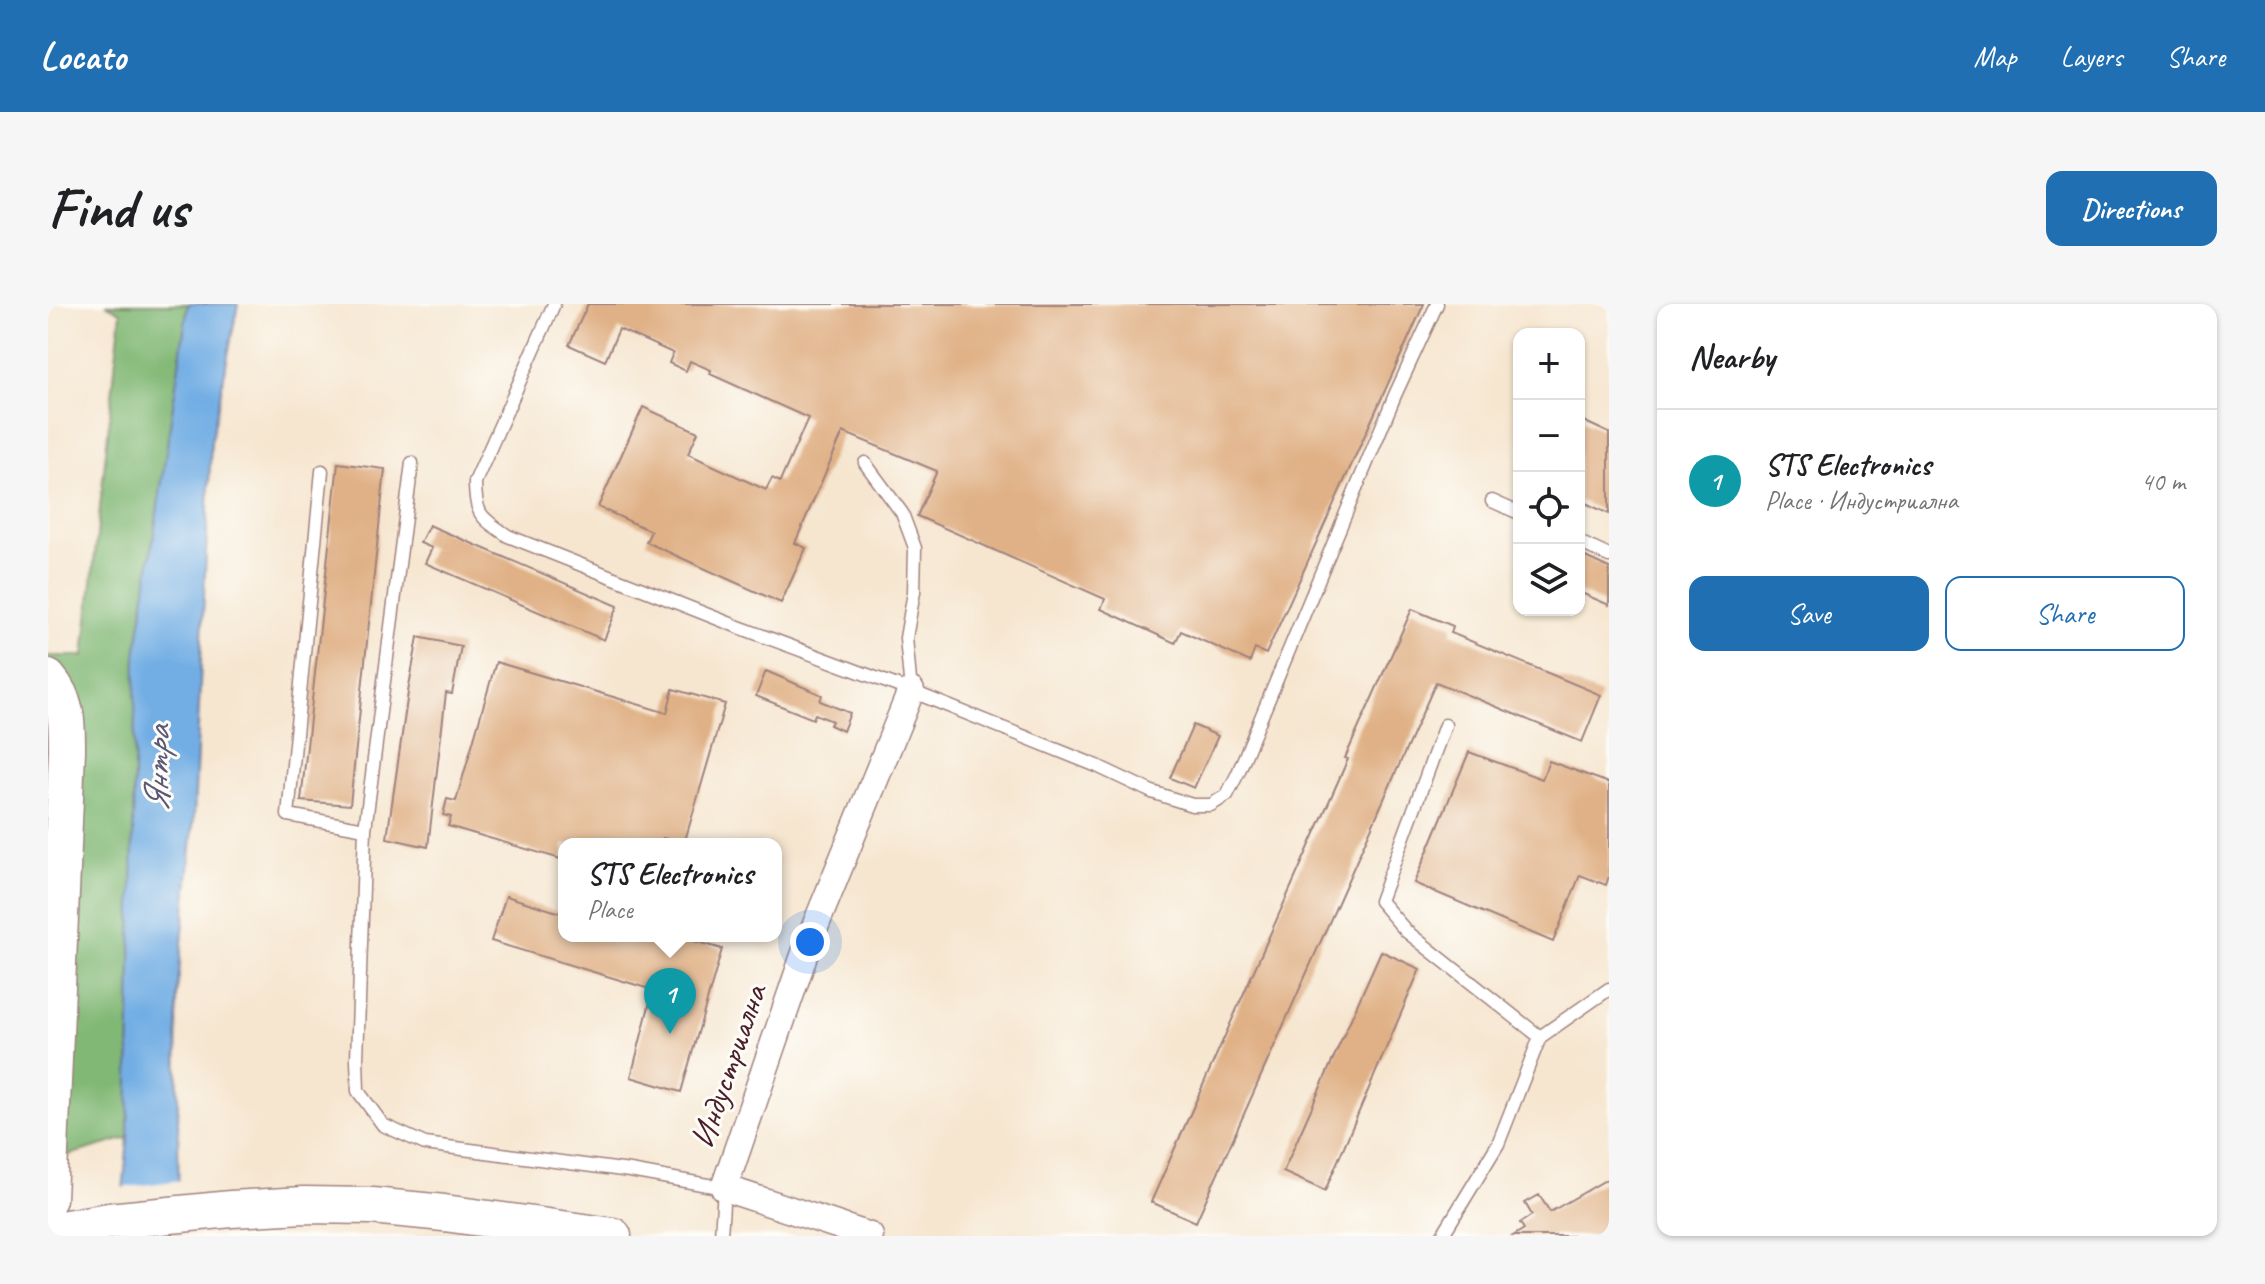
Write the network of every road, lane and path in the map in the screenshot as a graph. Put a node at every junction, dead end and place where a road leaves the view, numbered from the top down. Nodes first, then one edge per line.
1 (554, 304) edge
2 (1437, 304) edge
3 (412, 463) dead end
4 (865, 463) dead end
5 (322, 471) dead end
6 (1492, 501) dead end
7 (1513, 510) edge
8 (1583, 544) edge
9 (1609, 556) edge
10 (48, 678) edge
11 (911, 691) junction
12 (1445, 725) dead end
13 (365, 829) junction
14 (1609, 989) edge
15 (1540, 1037) junction
16 (724, 1188) junction
17 (48, 1199) edge
18 (48, 1231) edge
19 (613, 1236) edge
20 (721, 1236) edge
21 (870, 1236) edge
22 (1442, 1236) edge

1 - 11 lane
2 - 11 lane
3 - 13 lane
4 - 11 lane
5 - 13 lane
6 - 7 lane
8 - 9 lane
10 - 17 street
11 - 16 street, Индустриална
12 - 15 lane
13 - 16 lane
14 - 15 lane
15 - 22 lane
16 - 20 lane
16 - 21 street, Индустриална
18 - 19 street

